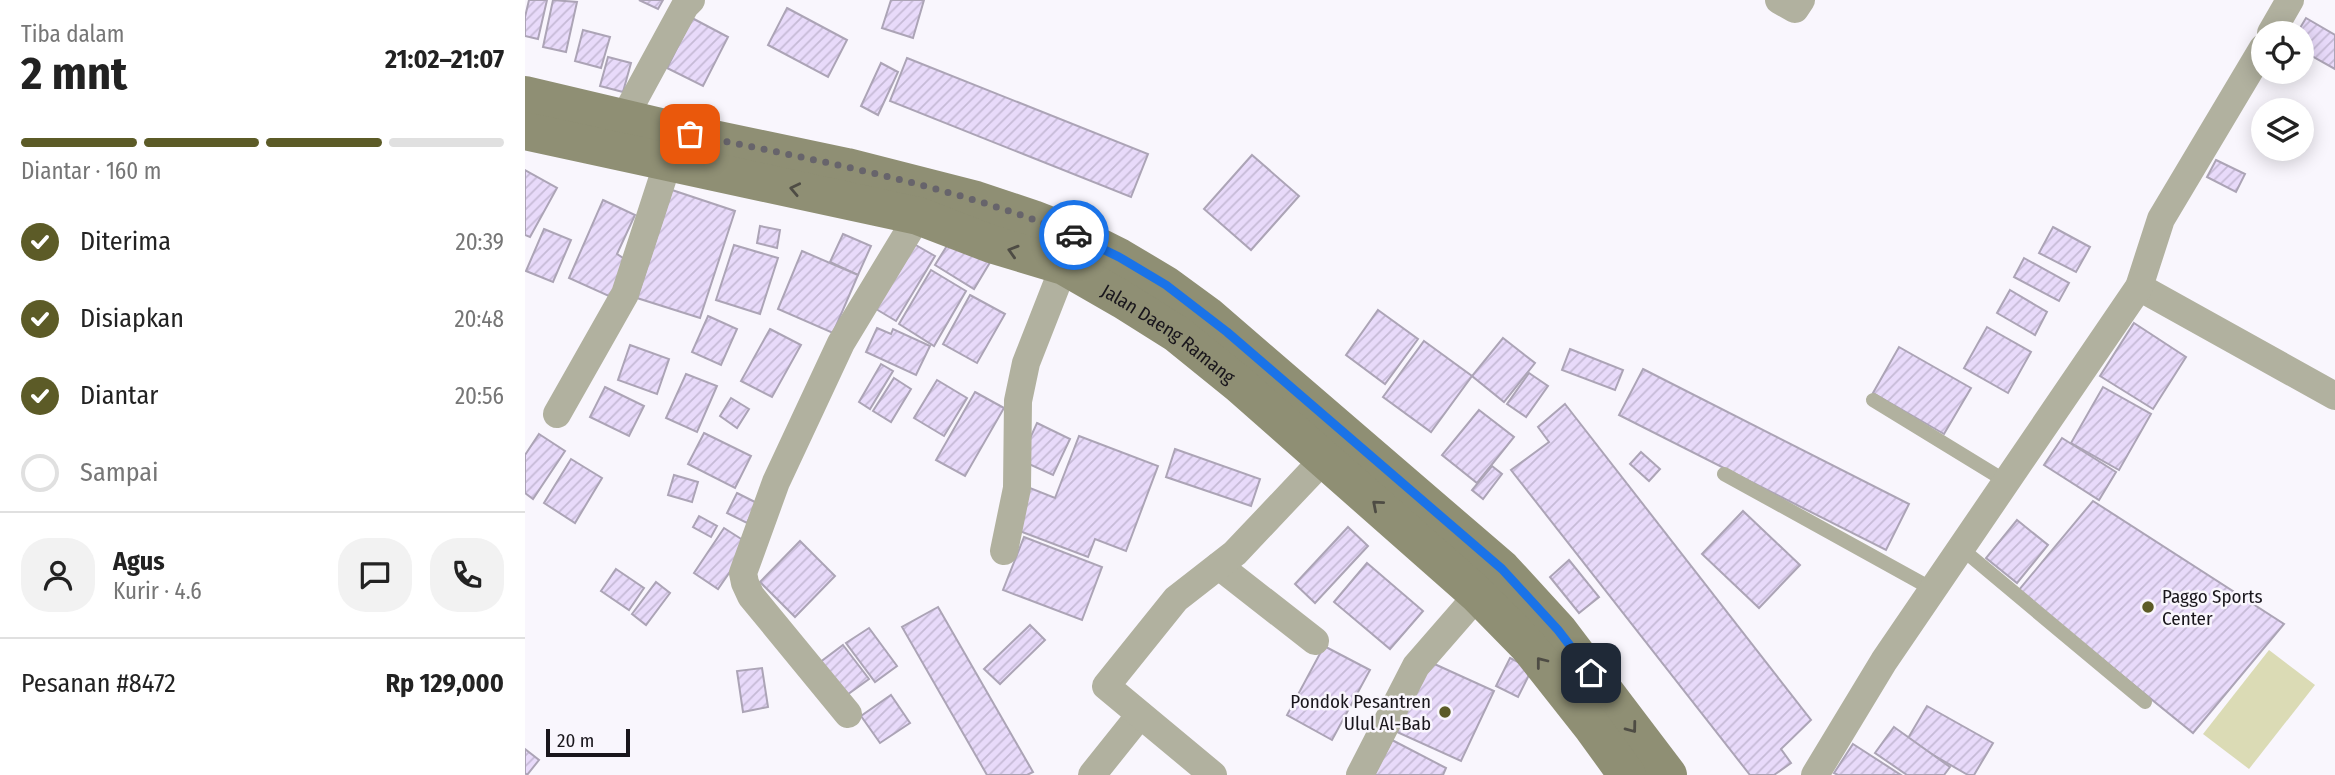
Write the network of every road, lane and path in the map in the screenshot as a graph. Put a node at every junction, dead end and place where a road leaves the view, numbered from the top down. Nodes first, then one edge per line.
1 (691, 0) edge
2 (1779, 0) edge
3 (1801, 0) edge
4 (2290, 0) edge
5 (2278, 21) edge
6 (2251, 68) edge
7 (525, 95) edge
8 (525, 131) edge
9 (619, 135) junction
10 (668, 162) junction
11 (923, 201) junction
12 (1071, 252) junction
13 (2139, 287) junction
14 (2335, 396) edge
15 (1873, 400) dead end
16 (557, 414) dead end
17 (1324, 459) junction
18 (1724, 474) dead end
19 (2007, 482) junction
20 (1962, 549) junction
21 (1005, 551) dead end
22 (1219, 566) junction
23 (1489, 582) junction
24 (1934, 590) junction
25 (1315, 641) dead end
26 (2145, 702) dead end
27 (848, 714) dead end
28 (1140, 715) junction
29 (1092, 775) edge
30 (1213, 775) edge
31 (1360, 775) edge
32 (1627, 775) edge
33 (1668, 775) edge
34 (1815, 775) edge

1 - 9 street
2 - 3 street
4 - 5 street
6 - 13 street
7 - 9 main road, Jalan Daeng Ramang
8 - 9 main road, Jalan Daeng Ramang
9 - 10 main road, Jalan Daeng Ramang
9 - 11 main road, Jalan Daeng Ramang
11 -> 10 main road, Jalan Daeng Ramang
10 - 16 street
11 - 12 main road, Jalan Daeng Ramang
11 - 27 street
12 - 17 main road, Jalan Daeng Ramang
12 - 21 street
12 - 23 main road, Jalan Daeng Ramang
13 - 14 street
13 - 19 street
15 - 19 lane
17 - 22 street
23 -> 17 main road, Jalan Daeng Ramang
18 - 24 lane
19 - 20 street
20 - 24 street
20 - 26 lane
22 - 25 street
22 - 28 street
23 - 31 street
32 -> 23 main road, Jalan Daeng Ramang
23 -> 33 main road, Jalan Daeng Ramang
24 - 34 street
28 - 29 street
28 - 30 street

